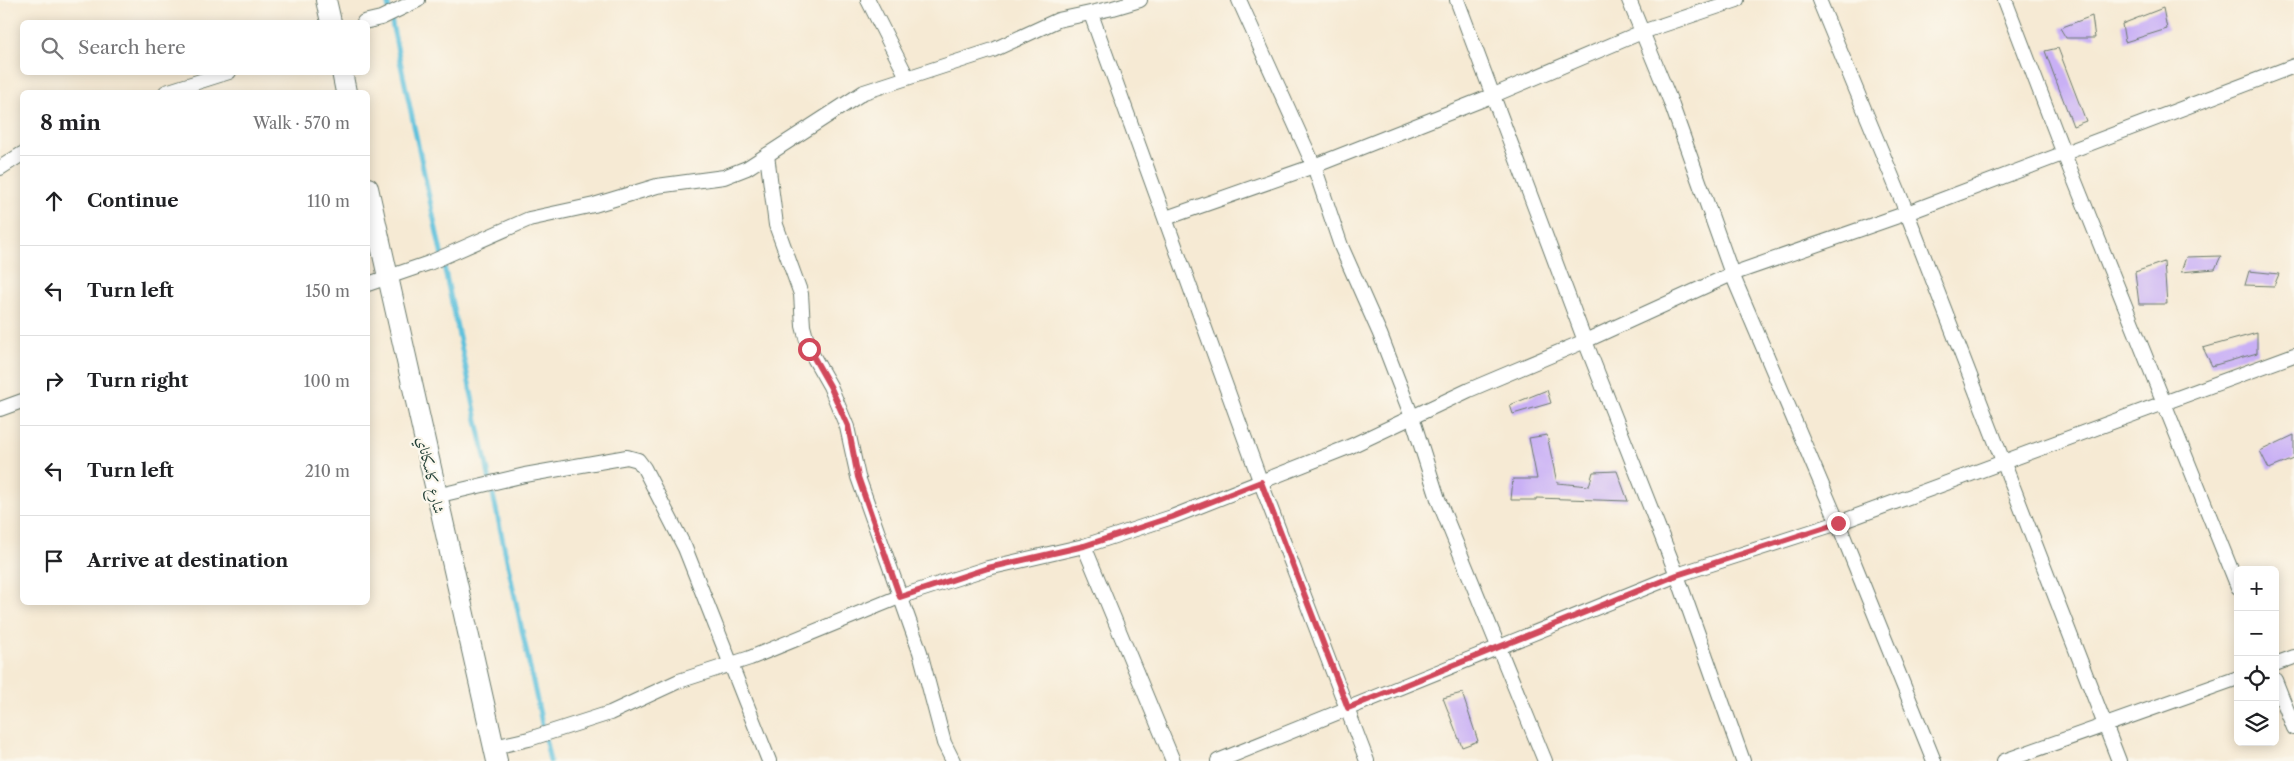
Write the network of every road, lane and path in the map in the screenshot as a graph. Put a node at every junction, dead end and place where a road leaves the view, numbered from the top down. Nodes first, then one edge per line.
1 (326, 0) edge
2 (418, 0) edge
3 (868, 0) edge
4 (1140, 0) edge
5 (1238, 0) edge
6 (1457, 0) edge
7 (1629, 0) edge
8 (1737, 0) edge
9 (1819, 0) edge
10 (2005, 0) edge
11 (1091, 14) junction
12 (331, 20) edge
13 (370, 21) edge
14 (1642, 32) junction
15 (2294, 66) edge
16 (220, 75) edge
17 (343, 75) edge
18 (907, 77) junction
19 (172, 90) edge
20 (346, 90) edge
21 (1494, 95) junction
22 (2064, 154) junction
23 (20, 155) edge
24 (767, 155) junction
25 (1314, 166) junction
26 (0, 168) edge
27 (370, 197) edge
28 (1907, 213) junction
29 (1166, 218) junction
30 (1732, 274) junction
31 (387, 277) junction
32 (370, 283) edge
33 (1585, 341) junction
34 (2294, 355) edge
35 (20, 402) edge
36 (2163, 402) junction
37 (0, 409) edge
38 (1412, 417) junction
39 (2004, 463) junction
40 (1261, 482) junction
41 (436, 496) junction
42 (1838, 523) junction
43 (1084, 546) junction
44 (1677, 575) junction
45 (2234, 577) edge
46 (900, 597) junction
47 (1498, 647) junction
48 (2294, 657) edge
49 (731, 663) junction
50 (2279, 663) edge
51 (2234, 679) edge
52 (2279, 690) edge
53 (1348, 708) junction
54 (2106, 724) junction
55 (2294, 728) edge
56 (496, 754) edge
57 (769, 761) edge
58 (954, 761) edge
59 (1173, 761) edge
60 (1218, 761) edge
61 (1368, 761) edge
62 (1545, 761) edge
63 (1743, 761) edge
64 (1934, 761) edge
65 (2004, 761) edge
66 (2119, 761) edge

1 - 12 street
2 - 13 street
3 - 18 street
4 - 11 street
5 - 25 street
6 - 21 street
7 - 14 street
8 - 14 street
9 - 28 street
10 - 22 street
11 - 18 street
11 - 29 street
14 - 21 street
14 - 30 street
15 - 22 street
16 - 19 street
17 - 20 street
18 - 24 street
21 - 25 street
21 - 33 street
22 - 28 street
22 - 36 street
23 - 26 street
24 - 31 street
24 - 46 street
25 - 29 street
25 - 38 street
27 - 31 street, شارع كاسكاناي
28 - 30 street
28 - 39 street
29 - 40 street
30 - 33 street
30 - 42 street
31 - 32 street
31 - 41 street, شارع كاسكاناي
33 - 38 street
33 - 44 street
34 - 36 street
35 - 37 street
36 - 39 street
36 - 45 street
38 - 40 street
38 - 47 street
39 - 42 street
39 - 54 street
40 - 43 street
40 - 53 street
41 - 49 street
41 - 56 street, شارع كاسكاناي
42 - 44 street
42 - 64 street
43 - 46 street
43 - 59 street
44 - 47 street
44 - 63 street
46 - 49 street
46 - 58 street
47 - 53 street
47 - 62 street
48 - 50 street
49 - 56 street
49 - 57 street
51 - 54 street
52 - 55 street
53 - 60 street
53 - 61 street
54 - 65 street
54 - 66 street

